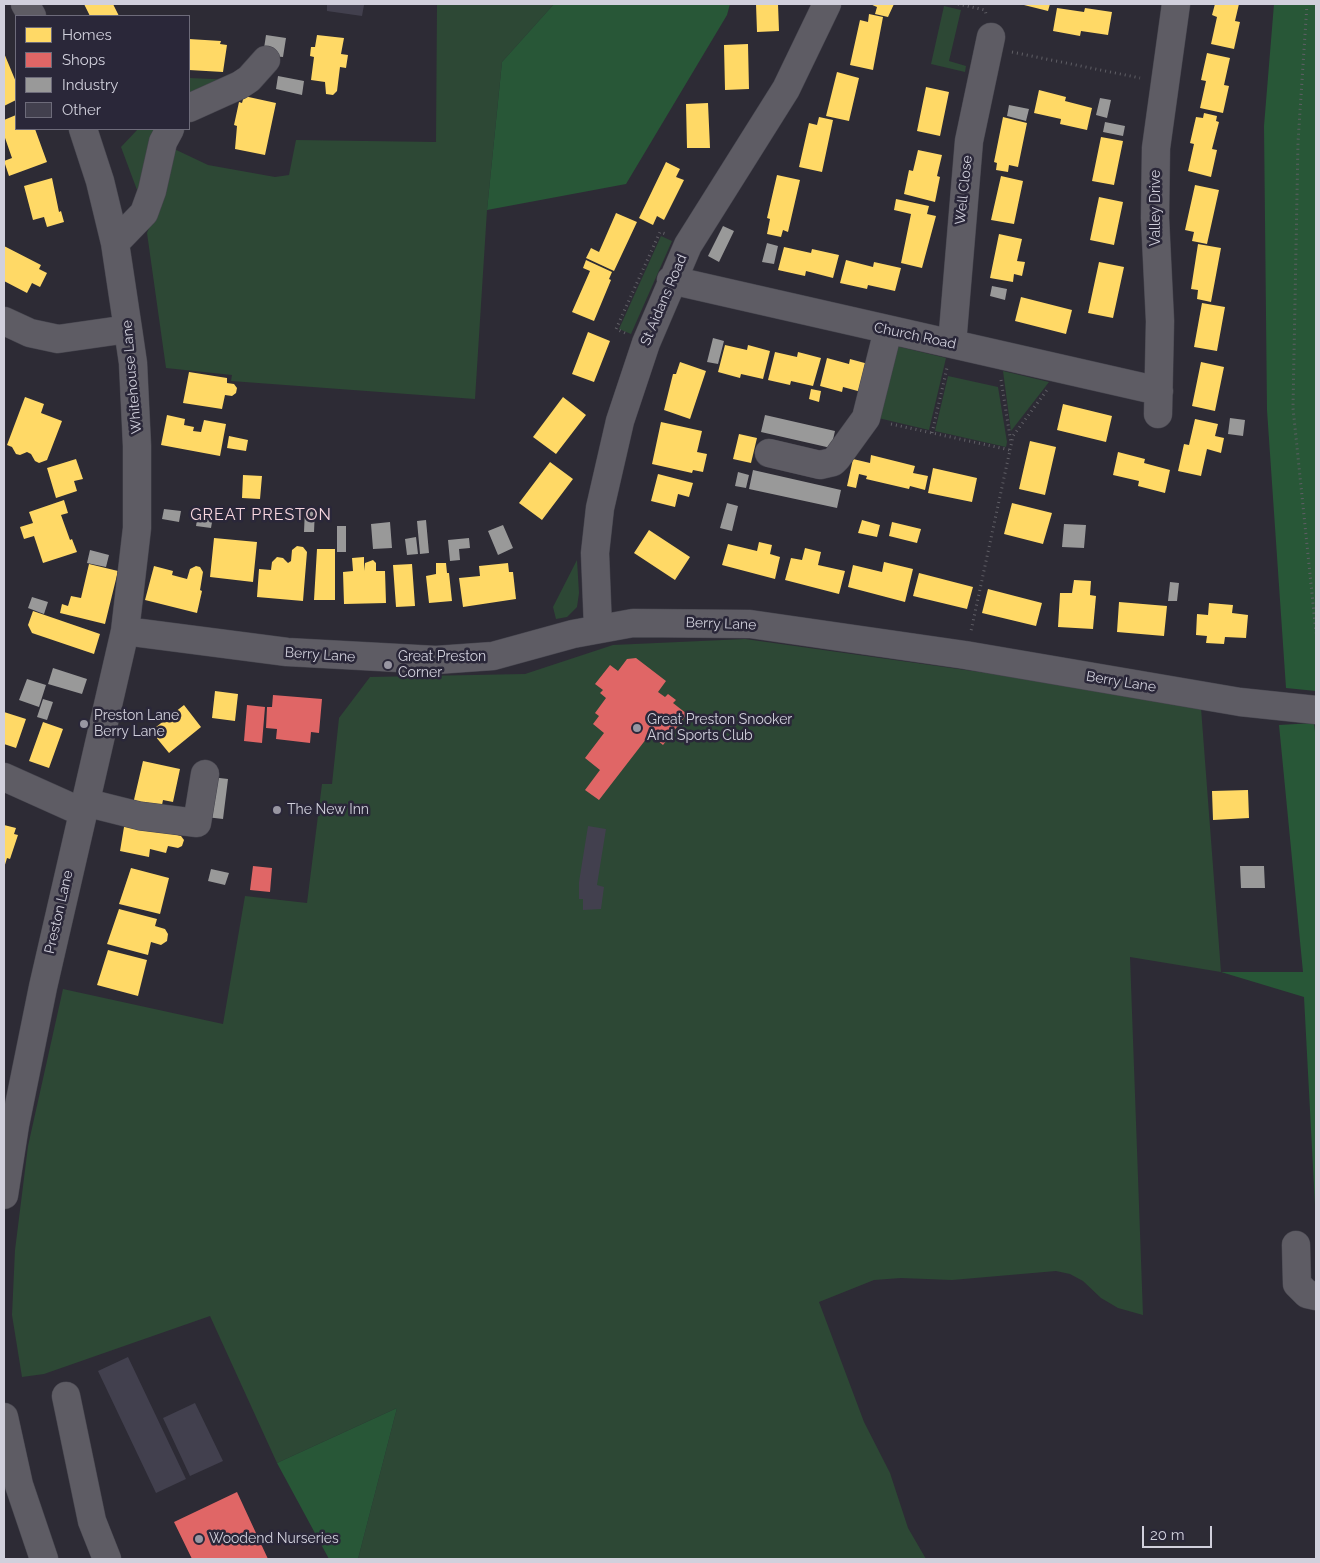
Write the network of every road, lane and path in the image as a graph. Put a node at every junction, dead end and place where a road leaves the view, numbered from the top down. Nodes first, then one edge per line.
1 (25, 4) edge
2 (828, 4) edge
3 (1176, 4) edge
4 (1307, 4) edge
5 (31, 15) edge
6 (990, 42) joint
7 (266, 60) dead end
8 (1164, 83) junction
9 (190, 108) edge
10 (83, 130) edge
11 (169, 130) edge
12 (115, 243) junction
13 (671, 280) junction
14 (4, 321) edge
15 (128, 329) junction
16 (888, 330) junction
17 (952, 344) junction
18 (998, 354) junction
19 (1062, 369) junction
20 (1159, 403) joint
21 (866, 418) junction
22 (932, 433) junction
23 (1011, 445) junction
24 (1010, 450) junction
25 (769, 453) dead end
26 (1315, 605) edge
27 (598, 628) junction
28 (125, 631) junction
29 (1316, 633) edge
30 (965, 655) junction
31 (1316, 710) edge
32 (205, 774) dead end
33 (4, 777) edge
34 (83, 807) junction
35 (4, 1196) edge
36 (1296, 1246) dead end
37 (1316, 1296) edge
38 (66, 1396) dead end
39 (4, 1417) edge
40 (12, 1489) edge
41 (44, 1559) edge
42 (107, 1559) edge

1 - 5 street
2 - 13 street, St Aidans Road
3 - 8 street, Valley Drive
4 - 26 path
6 - 8 path
6 - 17 street, Well Close
7 - 9 street
8 - 20 street, Valley Drive
10 - 12 street, Whitehouse Lane
11 - 12 street
12 - 15 street, Whitehouse Lane
13 - 16 street, Church Road
13 - 27 street, St Aidans Road
14 - 15 street
15 - 28 street, Whitehouse Lane
16 - 17 street, Church Road
16 - 21 street
17 - 18 street, Church Road
17 - 22 path
18 - 19 street, Church Road
18 - 23 path
19 - 20 street, Church Road
19 - 23 path
21 - 22 path
21 - 25 street
22 - 24 path
23 - 24 path
24 - 30 path
26 - 29 path
27 - 28 street, Berry Lane
27 - 30 street, Berry Lane
28 - 34 street, Preston Lane
30 - 31 street, Berry Lane
32 - 34 street
33 - 34 street
34 - 35 street, Preston Lane
36 - 37 street
38 - 42 street
39 - 40 street
40 - 41 street

